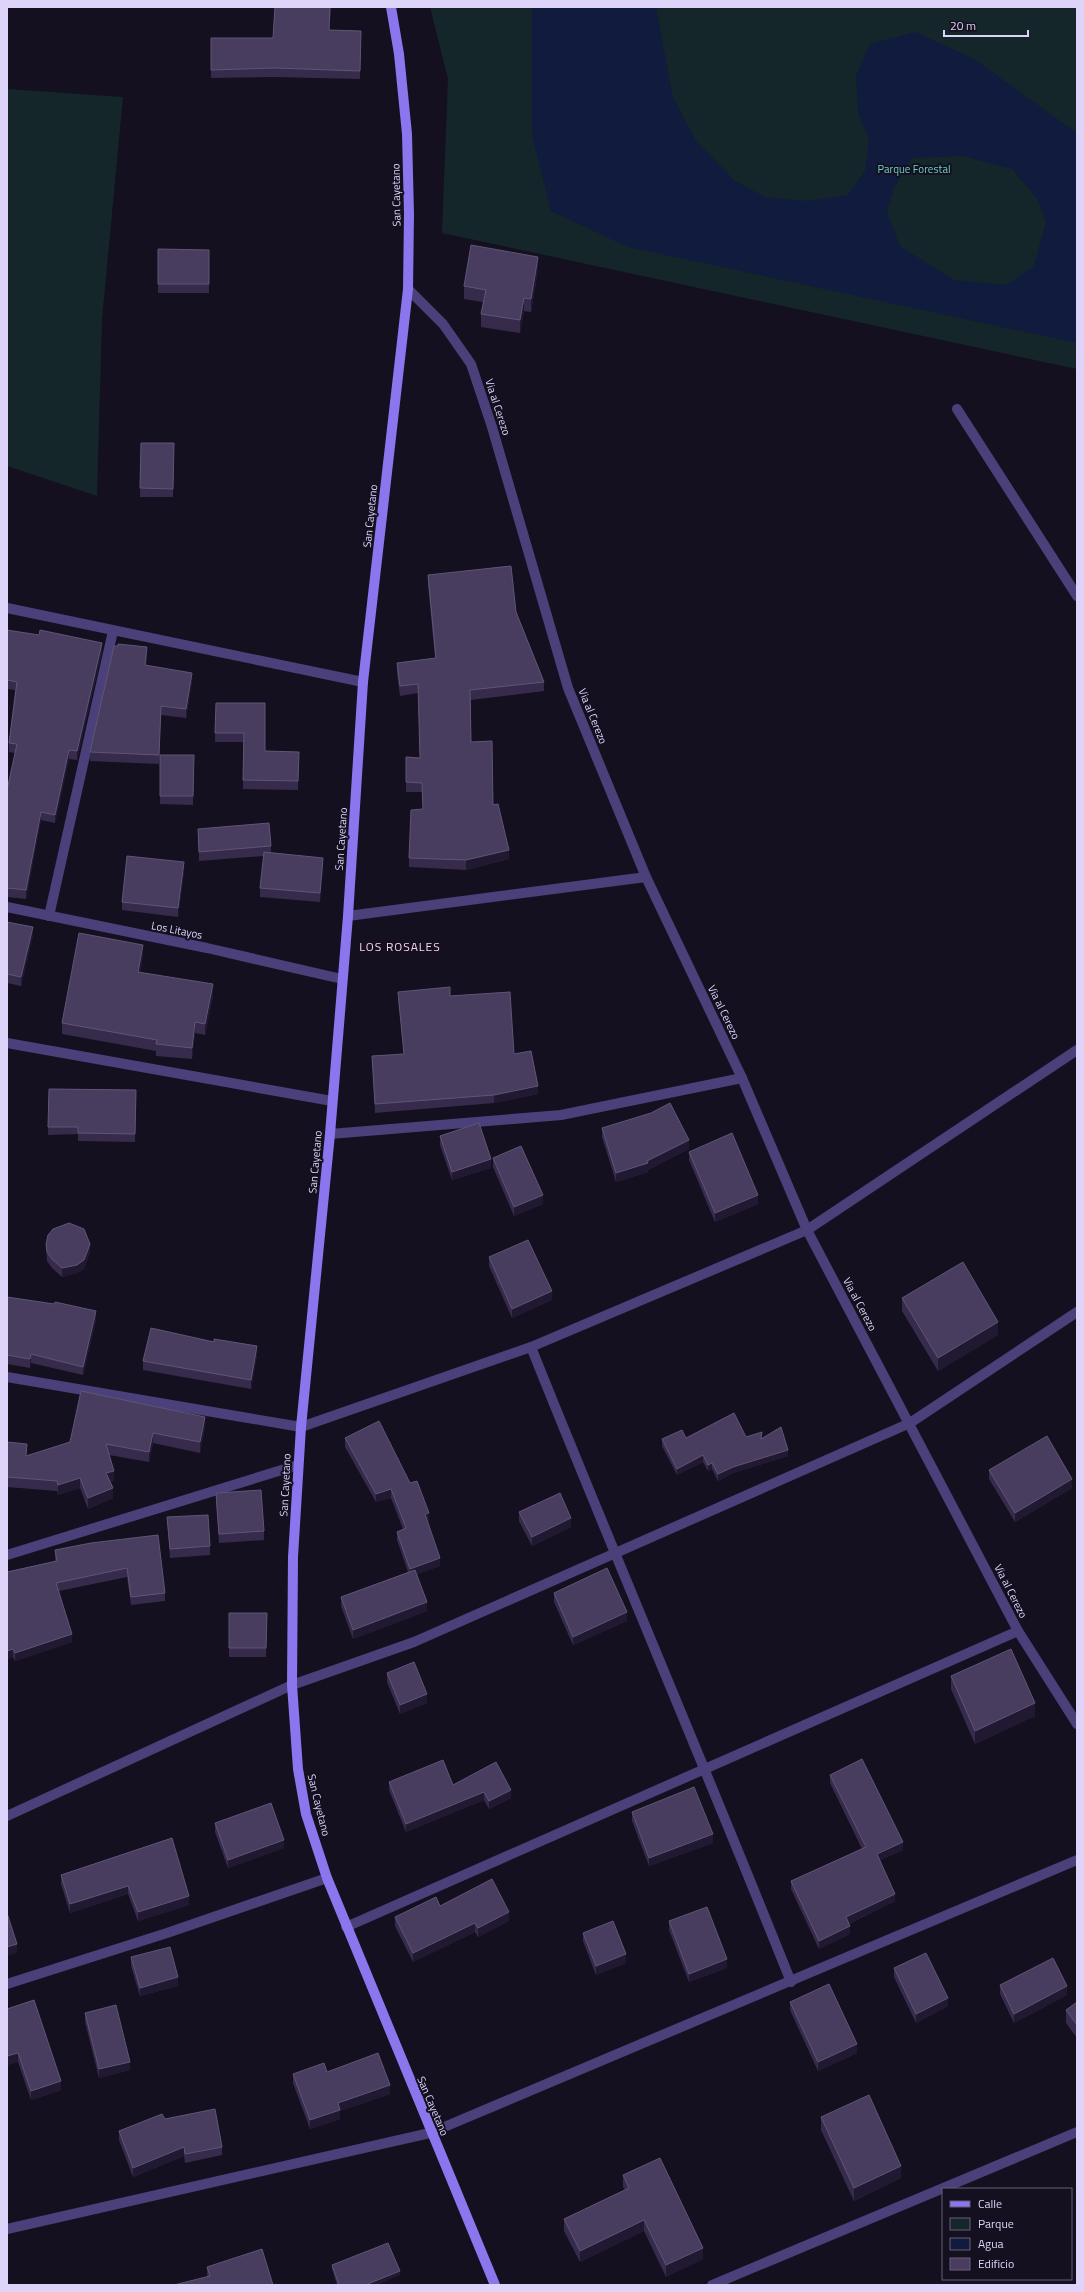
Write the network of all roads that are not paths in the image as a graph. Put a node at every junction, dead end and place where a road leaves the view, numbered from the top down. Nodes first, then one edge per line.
1 (391, 7) edge
2 (408, 289) junction
3 (957, 409) dead end
4 (1077, 596) edge
5 (7, 608) edge
6 (113, 631) junction
7 (363, 682) junction
8 (646, 877) junction
9 (7, 907) edge
10 (49, 916) junction
11 (348, 916) junction
12 (342, 978) junction
13 (7, 1043) edge
14 (1077, 1050) edge
15 (742, 1078) junction
16 (332, 1101) junction
17 (330, 1134) junction
18 (807, 1230) junction
19 (1077, 1312) edge
20 (531, 1347) junction
21 (7, 1377) edge
22 (910, 1423) junction
23 (301, 1427) junction
24 (298, 1465) junction
25 (614, 1554) junction
26 (7, 1555) edge
27 (1018, 1631) junction
28 (292, 1685) junction
29 (1077, 1724) edge
30 (706, 1770) junction
31 (7, 1816) edge
32 (1077, 1860) edge
33 (327, 1878) junction
34 (346, 1927) junction
35 (790, 1982) junction
36 (7, 1984) edge
37 (1077, 2132) edge
38 (430, 2133) junction
39 (943, 2188) edge
40 (942, 2189) edge
41 (7, 2229) edge
42 (495, 2285) edge
43 (712, 2285) edge

1 - 2 main road, San Cayetano
2 - 7 main road, San Cayetano
2 - 8 street, Via al Cerezo
3 - 4 street
5 - 6 street
6 - 7 street
6 - 10 street
7 - 11 main road, San Cayetano
8 - 11 street
8 - 15 street, Via al Cerezo
9 - 10 street, Los Litayos
10 - 12 street, Los Litayos
11 - 12 main road, San Cayetano
12 - 16 main road, San Cayetano
13 - 16 street
14 - 18 street
15 - 17 street
15 - 18 street, Via al Cerezo
16 - 17 main road, San Cayetano
17 - 23 main road, San Cayetano
18 - 20 street
18 - 22 street, Via al Cerezo
19 - 22 street
20 - 23 street
20 - 25 street
21 - 23 street
22 - 25 street
22 - 27 street, Via al Cerezo
23 - 24 main road, San Cayetano
24 - 26 street
24 - 28 main road, San Cayetano
25 - 28 street
25 - 30 street
27 - 29 street, Via al Cerezo
27 - 30 street
28 - 31 street
28 - 33 main road, San Cayetano
30 - 34 street
30 - 35 street
32 - 35 street
33 - 34 main road, San Cayetano
33 - 36 street
34 - 38 main road, San Cayetano
35 - 38 street
37 - 39 street
38 - 41 street
38 - 42 main road, San Cayetano
40 - 43 street

